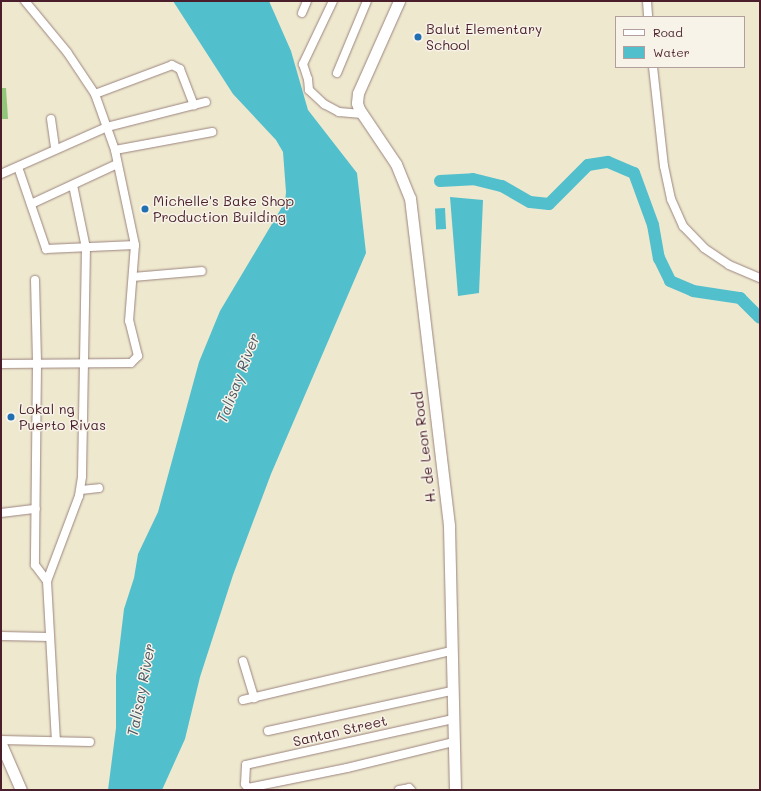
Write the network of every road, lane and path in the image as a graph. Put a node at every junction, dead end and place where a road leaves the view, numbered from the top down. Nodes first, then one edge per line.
1 (25, 1) edge
2 (307, 1) edge
3 (333, 1) edge
4 (367, 1) edge
5 (399, 1) edge
6 (647, 1) edge
7 (302, 13) dead end
8 (648, 16) edge
9 (653, 68) edge
10 (337, 73) dead end
11 (95, 94) junction
12 (206, 102) dead end
13 (194, 105) junction
14 (362, 114) junction
15 (52, 119) dead end
16 (107, 127) junction
17 (212, 132) dead end
18 (55, 149) junction
19 (115, 150) junction
20 (117, 164) junction
21 (18, 167) junction
22 (1, 174) edge
23 (73, 185) junction
24 (31, 204) junction
25 (135, 245) junction
26 (86, 248) junction
27 (202, 271) dead end
28 (134, 277) junction
29 (760, 278) edge
30 (35, 280) dead end
31 (1, 364) edge
32 (37, 364) junction
33 (83, 365) junction
34 (100, 488) dead end
35 (81, 490) junction
36 (36, 509) junction
37 (1, 513) edge
38 (47, 581) junction
39 (1, 636) edge
40 (49, 637) junction
41 (451, 651) junction
42 (242, 660) dead end
43 (452, 691) junction
44 (254, 698) junction
45 (243, 700) dead end
46 (453, 719) junction
47 (268, 731) dead end
48 (1, 740) edge
49 (56, 741) junction
50 (90, 742) dead end
51 (454, 742) junction
52 (1, 744) edge
53 (21, 790) edge
54 (399, 790) edge
55 (411, 790) edge
56 (456, 790) edge

1 - 11 street
2 - 7 street
3 - 14 street
4 - 10 street
5 - 14 street
6 - 8 street
9 - 29 street
11 - 13 street
11 - 16 street
12 - 13 street
13 - 16 street
14 - 41 street, H. de Leon Road
15 - 18 street
16 - 18 street
16 - 19 street
17 - 19 street
18 - 21 street
19 - 20 street
20 - 23 street
20 - 25 street
21 - 22 street
21 - 24 street
23 - 24 street
23 - 26 street
24 - 26 street
25 - 26 street
25 - 28 street
26 - 33 street
27 - 28 street
28 - 33 street
30 - 32 street
31 - 32 street
32 - 33 street
32 - 36 street
33 - 35 street
34 - 35 street
35 - 38 street
36 - 37 street
36 - 38 street
38 - 40 street
39 - 40 street
40 - 49 street
41 - 43 street, H. de Leon Road
41 - 44 street
42 - 44 street
43 - 46 street, H. de Leon Road
43 - 47 street
44 - 45 street
46 - 51 street, H. de Leon Road
46 - 51 street, Santan Street
48 - 49 street
49 - 50 street
51 - 56 street, H. de Leon Road
52 - 53 street
54 - 55 street

